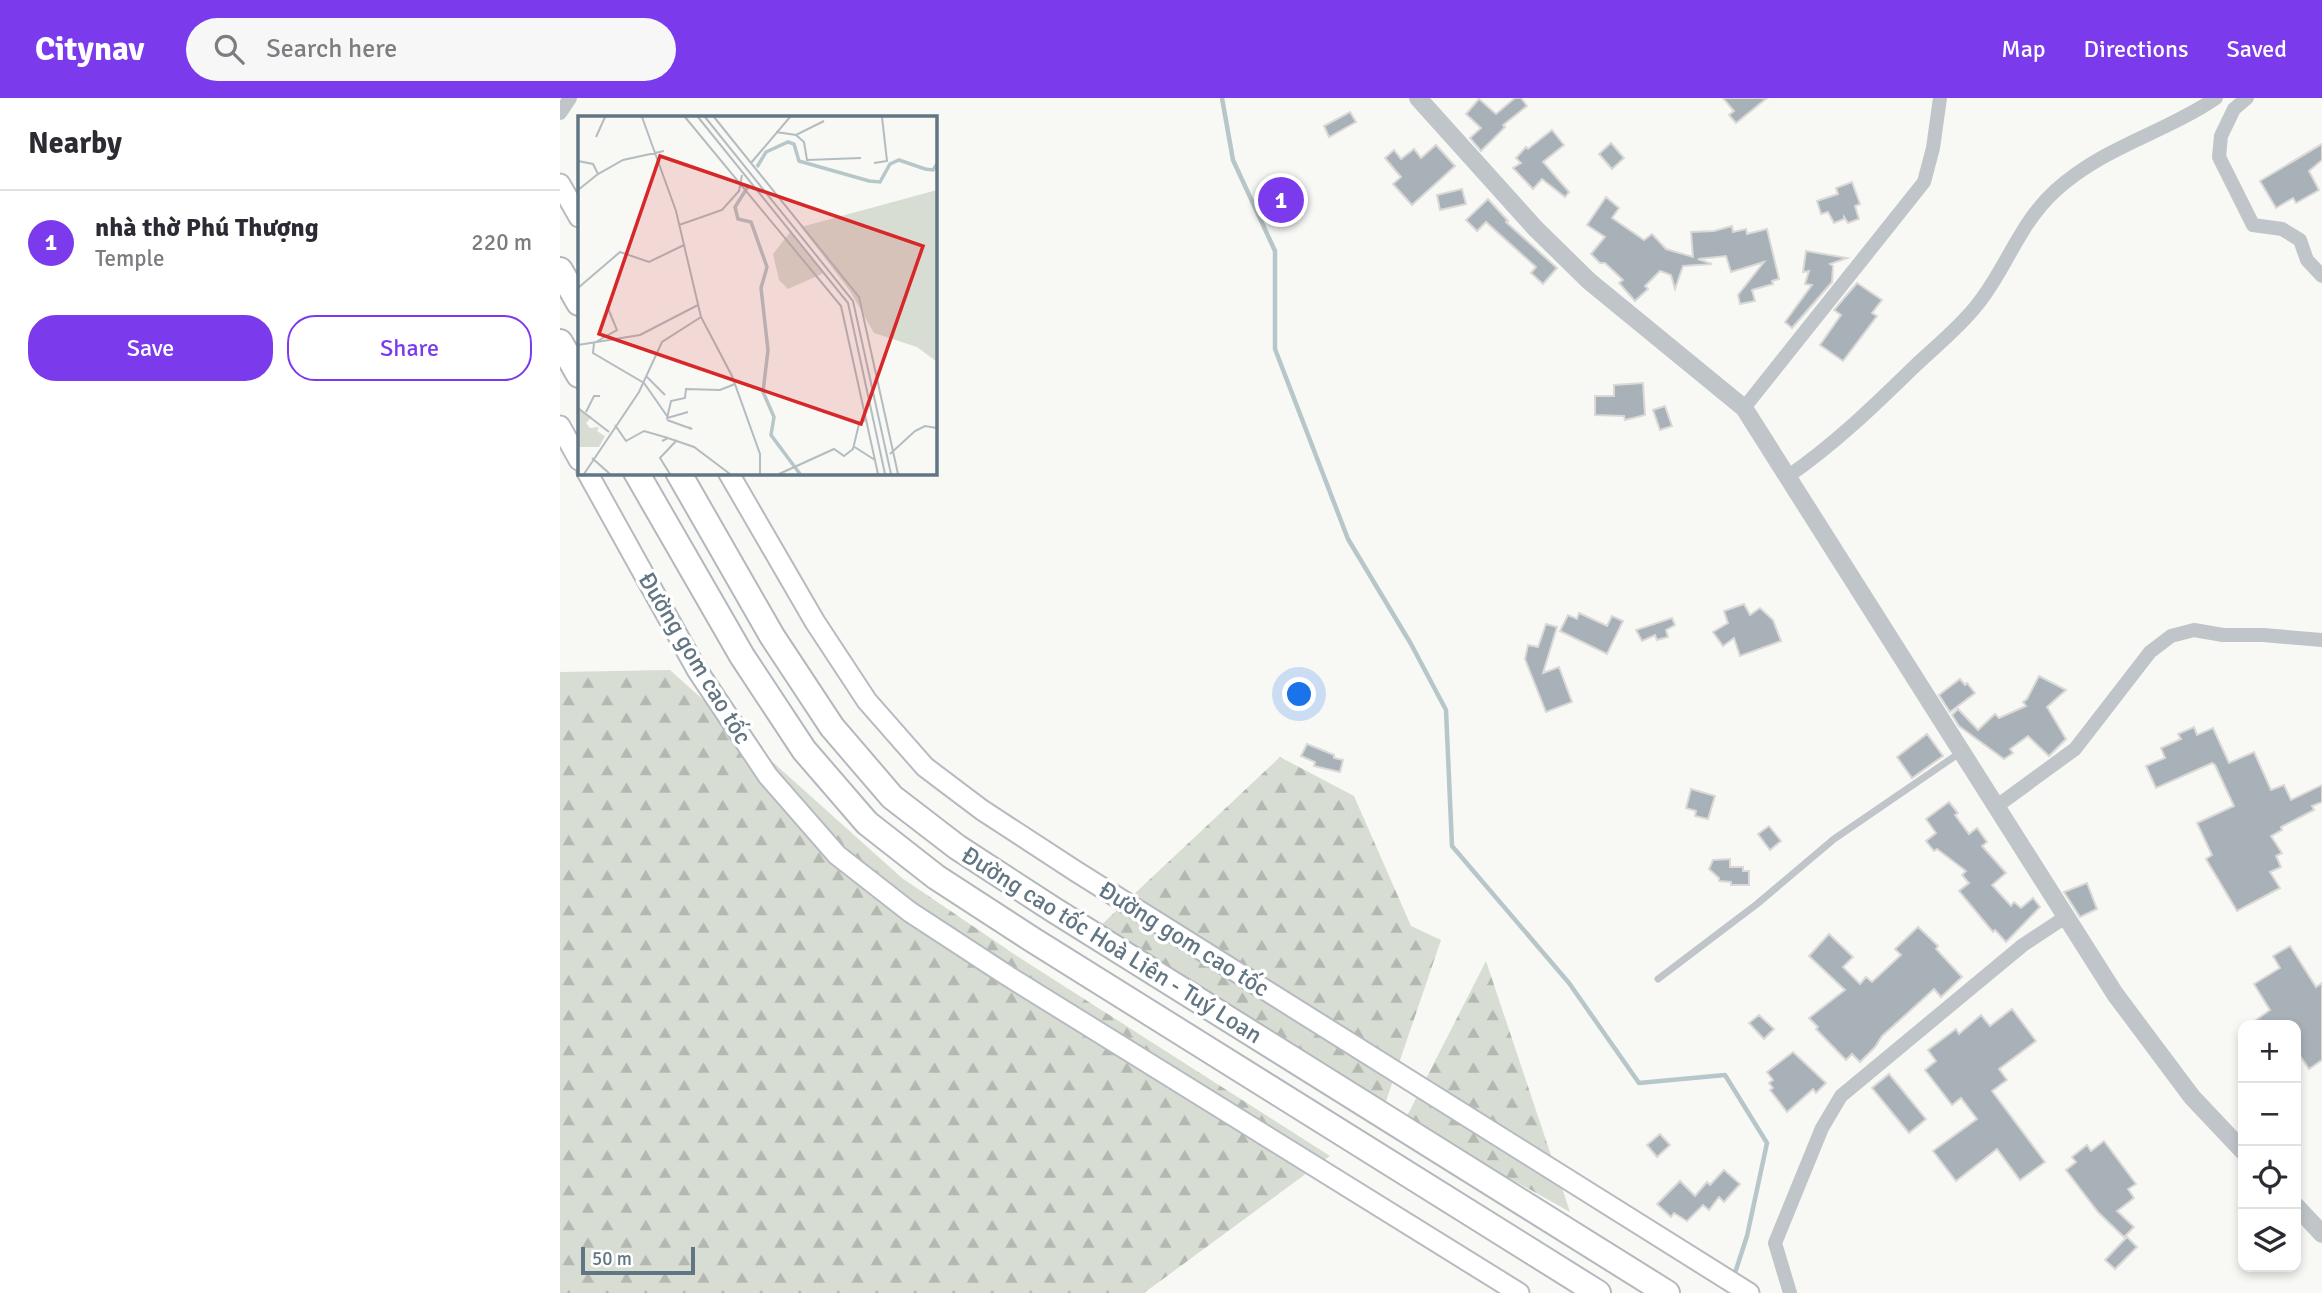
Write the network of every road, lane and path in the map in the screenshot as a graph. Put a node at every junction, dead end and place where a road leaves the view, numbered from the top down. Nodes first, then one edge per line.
1 (570, 98) edge
2 (1418, 98) edge
3 (1940, 98) edge
4 (2216, 98) edge
5 (2247, 98) edge
6 (560, 113) edge
7 (569, 193) edge
8 (578, 215) edge
9 (560, 270) edge
10 (2322, 276) edge
11 (578, 301) edge
12 (560, 342) edge
13 (578, 372) edge
14 (1744, 408) junction
15 (560, 426) edge
16 (578, 458) edge
17 (588, 474) edge
18 (637, 474) edge
19 (679, 474) edge
20 (729, 474) edge
21 (1787, 477) junction
22 (2322, 640) edge
23 (1962, 752) junction
24 (1997, 806) junction
25 (2067, 916) junction
26 (1658, 979) dead end
27 (2238, 1146) edge
28 (2299, 1209) edge
29 (2322, 1234) edge
30 (1519, 1293) edge
31 (1598, 1293) edge
32 (1667, 1293) edge
33 (1749, 1293) edge
34 (1790, 1293) edge

1 - 6 street
2 - 14 street
3 - 14 street
4 - 21 street
5 - 10 street
7 - 8 main road
9 - 11 highway
12 - 13 highway
14 - 21 street
15 - 16 main road
17 - 30 main road, Đường gom cao tốc
18 - 31 highway, Đường cao tốc Hoà Liên - Tuý Loan
19 - 32 highway, Đường cao tốc Hoà Liên - Tuý Loan
20 - 33 main road, Đường gom cao tốc
21 - 23 street
22 - 24 street
23 - 24 street
23 - 26 lane
24 - 25 street
25 - 27 street
25 - 34 street
28 - 29 street

